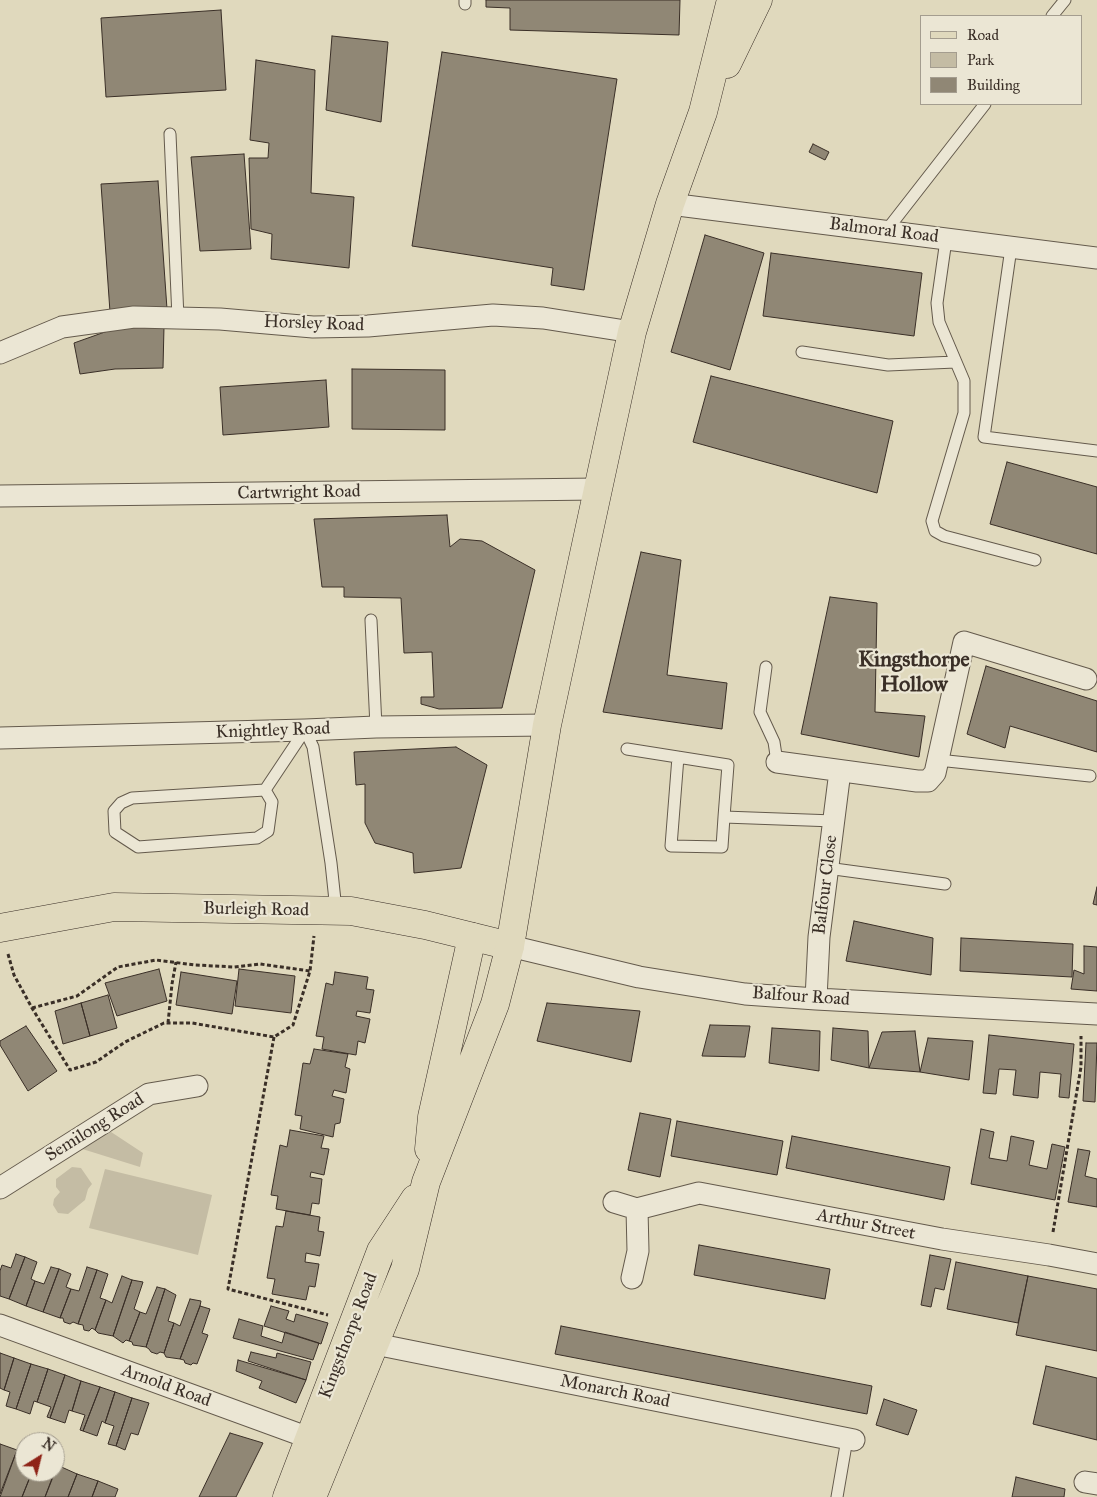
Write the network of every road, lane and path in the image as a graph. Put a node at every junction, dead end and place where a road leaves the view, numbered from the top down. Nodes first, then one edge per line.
1 (731, 0) edge
2 (758, 0) edge
3 (1065, 0) edge
4 (1053, 15) edge
5 (984, 105) edge
6 (703, 112) junction
7 (170, 134) dead end
8 (670, 204) junction
9 (886, 231) junction
10 (946, 240) junction
11 (1010, 248) junction
12 (1097, 258) edge
13 (178, 318) junction
14 (632, 332) junction
15 (802, 352) dead end
16 (0, 353) edge
17 (955, 362) junction
18 (1097, 451) edge
19 (598, 489) junction
20 (0, 496) edge
21 (1035, 560) dead end
22 (371, 620) dead end
23 (766, 667) dead end
24 (1086, 679) dead end
25 (547, 725) junction
26 (376, 727) junction
27 (305, 730) junction
28 (0, 738) edge
29 (627, 749) dead end
30 (678, 757) junction
31 (938, 760) junction
32 (777, 762) joint
33 (840, 771) junction
34 (1090, 776) dead end
35 (265, 790) junction
36 (724, 817) junction
37 (834, 821) junction
38 (827, 868) junction
39 (945, 884) dead end
40 (327, 911) junction
41 (0, 928) edge
42 (472, 937) junction
43 (510, 946) junction
44 (176, 962) junction
45 (310, 971) junction
46 (816, 999) junction
47 (32, 1008) junction
48 (1089, 1013) edge
49 (168, 1023) junction
50 (274, 1038) junction
51 (197, 1086) dead end
52 (426, 1182) junction
53 (0, 1188) edge
54 (614, 1202) dead end
55 (637, 1209) junction
56 (1049, 1255) junction
57 (1097, 1264) edge
58 (632, 1278) dead end
59 (353, 1322) junction
60 (0, 1325) edge
61 (375, 1344) junction
62 (850, 1440) joint
63 (322, 1442) junction
64 (287, 1497) edge
65 (312, 1497) edge
66 (837, 1497) edge

1 - 6 main road
2 - 6 main road
3 - 4 lane
5 - 9 lane
6 - 8 main road, Kingsthorpe Road
7 - 13 lane
8 - 9 street, Balmoral Road
8 - 14 main road, Kingsthorpe Road
9 - 10 street, Balmoral Road
10 - 11 street, Balmoral Road
10 - 17 lane
11 - 12 street, Balmoral Road
11 - 18 lane
13 - 14 street, Horsley Road
13 - 16 street, Horsley Road
14 - 19 main road, Kingsthorpe Road
15 - 17 lane
17 - 21 lane
19 - 20 street, Cartwright Road
19 - 25 main road, Kingsthorpe Road
22 - 26 lane
23 - 32 lane
24 - 31 street
25 - 26 street, Knightley Road
25 - 43 main road, Kingsthorpe Road
26 - 27 street, Knightley Road
27 - 28 street, Knightley Road
27 - 35 lane
27 - 40 lane
29 - 30 lane
30 - 36 lane
30 - 36 lane
31 - 33 street
31 - 34 lane
32 - 33 street
33 - 37 street, Balfour Close
35 - 35 lane
36 - 37 lane
37 - 38 street, Balfour Close
38 - 39 lane
38 - 46 street, Balfour Close
40 - 41 main road, Burleigh Road
40 - 42 main road, Burleigh Road
40 - 45 path
41 - 47 path
42 - 43 main road, Burleigh Road
42 - 52 main road, Kingsthorpe Road
43 - 46 street, Balfour Road
43 - 52 main road, Kingsthorpe Road
44 - 45 path
44 - 47 path
44 - 49 path
45 - 50 path
46 - 48 street, Balfour Road
47 - 49 path
48 - 56 path
49 - 50 path
50 - 59 path
51 - 53 street, Semilong Road
52 - 59 main road, Kingsthorpe Road
52 - 61 main road, Kingsthorpe Road
54 - 55 street
55 - 56 street, Arthur Street
55 - 58 street
56 - 57 street, Arthur Street
59 - 63 main road, Kingsthorpe Road
60 - 63 street, Arnold Road
61 - 62 street, Monarch Road
61 - 63 main road, Kingsthorpe Road
62 - 66 lane
63 - 64 main road, Kingsthorpe Road
63 - 65 main road, Kingsthorpe Road

